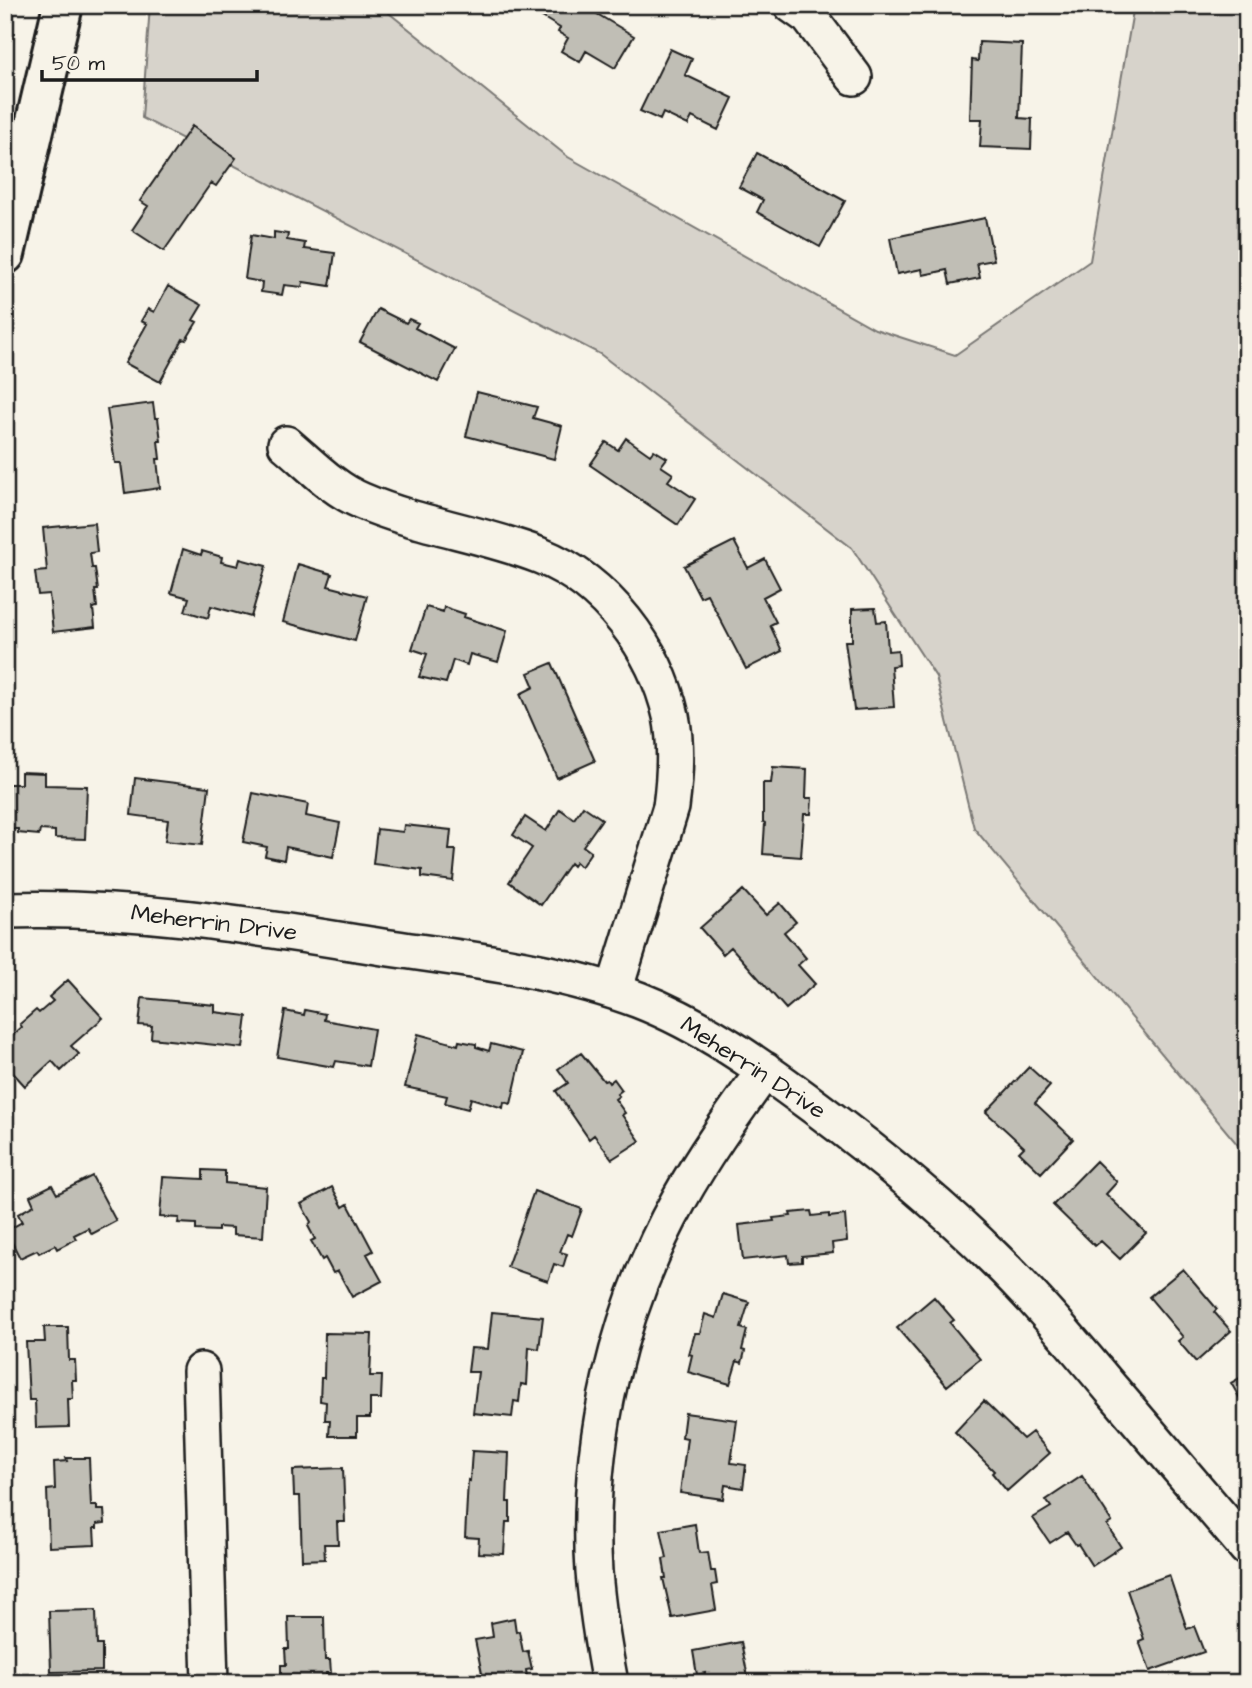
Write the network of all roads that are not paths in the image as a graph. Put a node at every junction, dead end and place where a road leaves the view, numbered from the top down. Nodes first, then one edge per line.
1 (63, 5) edge
2 (792, 5) edge
3 (854, 77) dead end
4 (5, 254) edge
5 (286, 444) dead end
6 (5, 910) edge
7 (614, 991) junction
8 (765, 1070) junction
9 (201, 1371) dead end
10 (1247, 1548) edge
11 (210, 1683) edge
12 (610, 1683) edge

1 - 4 main road
2 - 3 street
5 - 7 street
6 - 7 street, Meherrin Drive
7 - 8 street, Meherrin Drive
8 - 10 street, Meherrin Drive
8 - 12 street
9 - 11 street

